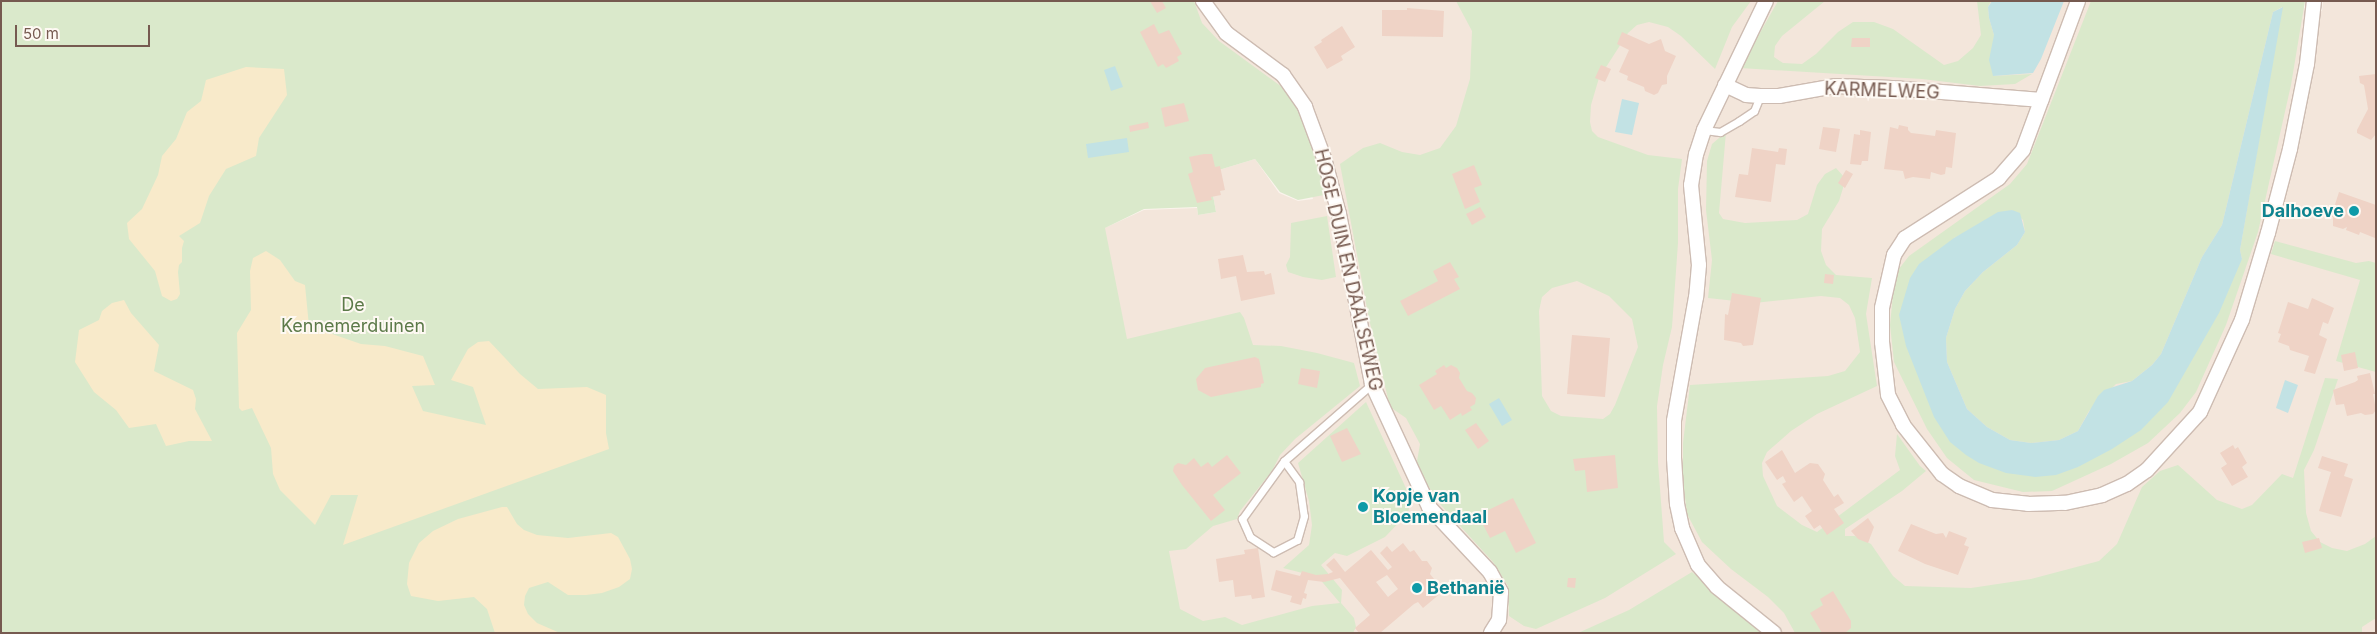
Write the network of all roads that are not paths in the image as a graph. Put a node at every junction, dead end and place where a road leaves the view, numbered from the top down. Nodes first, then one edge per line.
1 (1203, 1) edge
2 (1766, 1) edge
3 (2078, 1) edge
4 (2314, 1) edge
5 (1725, 85) junction
6 (1760, 96) junction
7 (2042, 100) junction
8 (1704, 130) junction
9 (1372, 384) junction
10 (1284, 461) junction
11 (1491, 633) edge
12 (1774, 633) edge

1 - 9 street, HOGE DUIN EN DAALSEWEG
2 - 5 street
3 - 7 street
4 - 7 street
5 - 6 street, KARMELWEG
5 - 8 street
6 - 7 street, KARMELWEG
6 - 8 lane
8 - 12 street
9 - 10 lane
9 - 11 street, HOGE DUIN EN DAALSEWEG
10 - 10 lane

